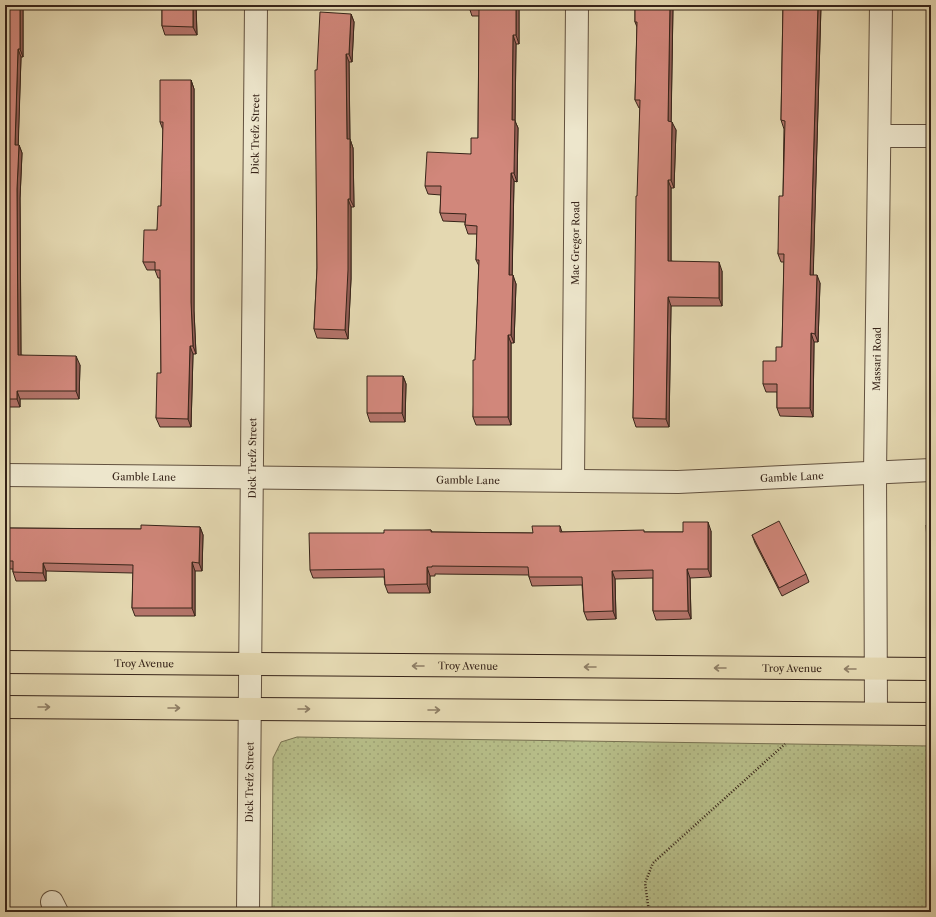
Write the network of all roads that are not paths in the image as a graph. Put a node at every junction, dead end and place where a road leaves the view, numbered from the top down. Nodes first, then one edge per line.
1 (256, 5) edge
2 (577, 5) edge
3 (881, 5) edge
4 (881, 136) junction
5 (931, 136) edge
6 (931, 470) edge
7 (875, 473) junction
8 (5, 475) edge
9 (252, 477) junction
10 (573, 480) junction
11 (5, 662) edge
12 (250, 665) junction
13 (875, 669) junction
14 (931, 669) edge
15 (5, 707) edge
16 (251, 709) junction
17 (876, 713) junction
18 (931, 714) edge
19 (248, 912) edge

1 - 9 street, Dick Trefz Street
2 - 10 street, Mac Gregor Road
3 - 4 street, Massari Road
4 - 5 street
4 - 7 street, Massari Road
6 - 7 street, Gamble Lane
7 - 10 street, Gamble Lane
7 - 13 street, Massari Road
8 - 9 street, Gamble Lane
9 - 10 street, Gamble Lane
9 - 12 street, Dick Trefz Street
11 - 12 main road, Troy Avenue
13 -> 12 main road, Troy Avenue
12 - 16 street, Dick Trefz Street
13 - 14 main road, Troy Avenue
13 - 17 street, Massari Road
15 -> 16 main road
16 -> 17 main road
16 - 19 street, Dick Trefz Street
17 - 18 main road

